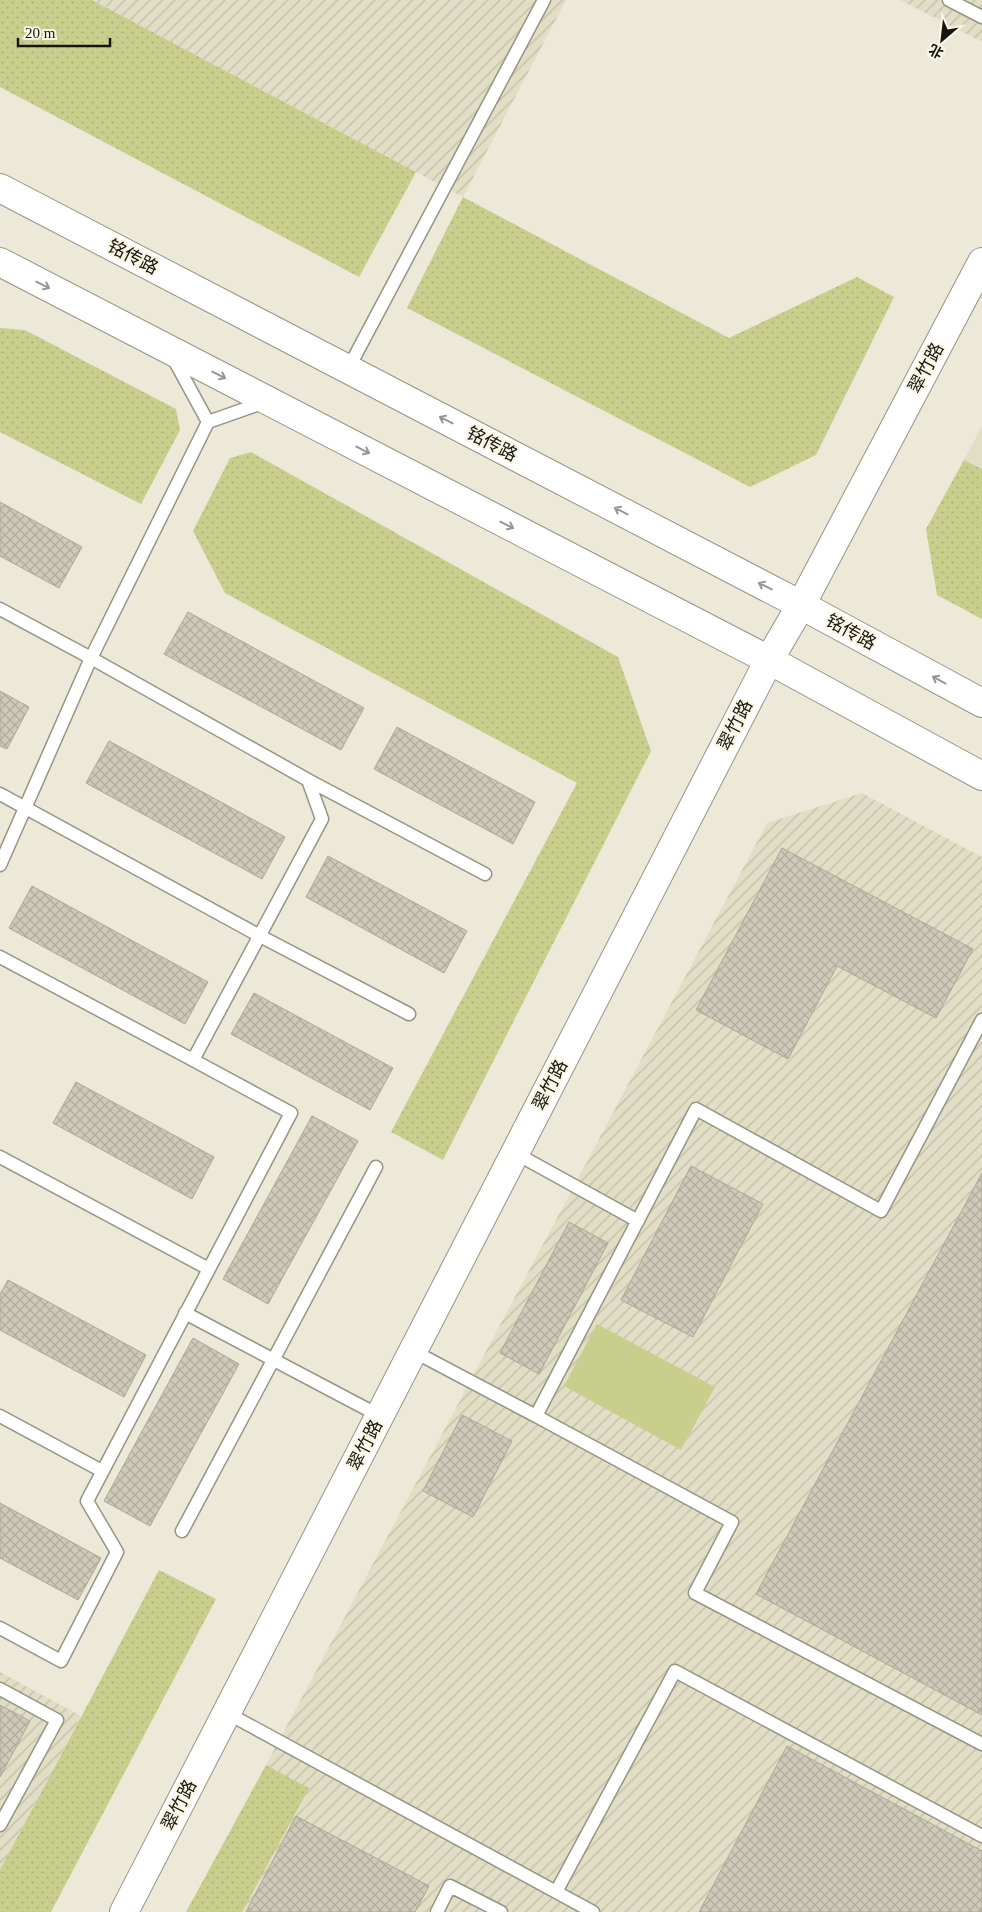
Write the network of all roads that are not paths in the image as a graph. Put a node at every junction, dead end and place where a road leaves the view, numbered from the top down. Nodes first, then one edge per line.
1 (544, 0) edge
2 (949, 0) edge
3 (982, 17) edge
4 (0, 188) edge
5 (0, 262) edge
6 (982, 262) edge
7 (169, 350) junction
8 (348, 369) junction
9 (268, 401) junction
10 (208, 422) junction
11 (801, 605) junction
12 (0, 609) edge
13 (91, 658) junction
14 (769, 660) junction
15 (982, 703) edge
16 (982, 776) edge
17 (308, 780) junction
18 (0, 794) edge
19 (25, 807) junction
20 (0, 865) edge
21 (485, 874) dead end
22 (260, 936) junction
23 (0, 957) edge
24 (409, 1014) dead end
25 (982, 1020) edge
26 (193, 1060) junction
27 (515, 1153) junction
28 (0, 1157) edge
29 (376, 1167) dead end
30 (638, 1221) junction
31 (209, 1269) junction
32 (185, 1313) junction
33 (413, 1351) junction
34 (272, 1359) junction
35 (0, 1416) edge
36 (380, 1416) junction
37 (536, 1416) junction
38 (102, 1471) junction
39 (182, 1531) dead end
40 (0, 1628) edge
41 (0, 1689) edge
42 (227, 1713) junction
43 (982, 1744) edge
44 (0, 1825) edge
45 (982, 1836) edge
46 (556, 1892) junction
47 (124, 1912) edge
48 (437, 1912) edge
49 (501, 1912) edge
50 (593, 1912) edge

1 - 8 lane
2 - 3 lane
4 - 8 main road, 铭传路
5 -> 7 main road
6 - 11 main road, 翠竹路
7 -> 9 main road
7 - 10 lane
11 -> 8 main road, 铭传路
9 - 10 lane
9 -> 14 main road
10 - 13 lane
11 - 14 main road, 翠竹路
15 -> 11 main road, 铭传路
12 - 13 lane
13 - 17 lane
13 - 19 lane
14 - 16 main road
14 - 27 main road, 翠竹路
17 - 21 lane
17 - 22 lane
18 - 19 lane
19 - 20 lane
19 - 22 lane
22 - 24 lane
22 - 26 lane
23 - 26 lane
25 - 30 lane
26 - 31 lane
27 - 30 lane
27 - 33 main road, 翠竹路
28 - 31 lane
29 - 34 lane
30 - 37 lane
31 - 32 lane
32 - 34 lane
32 - 38 lane
33 - 36 main road, 翠竹路
33 - 37 lane
34 - 36 lane
34 - 39 lane
35 - 38 lane
36 - 42 main road, 翠竹路
37 - 43 lane
38 - 40 lane
41 - 44 lane
42 - 46 lane
42 - 47 main road, 翠竹路
45 - 46 lane
46 - 50 lane
48 - 49 lane

